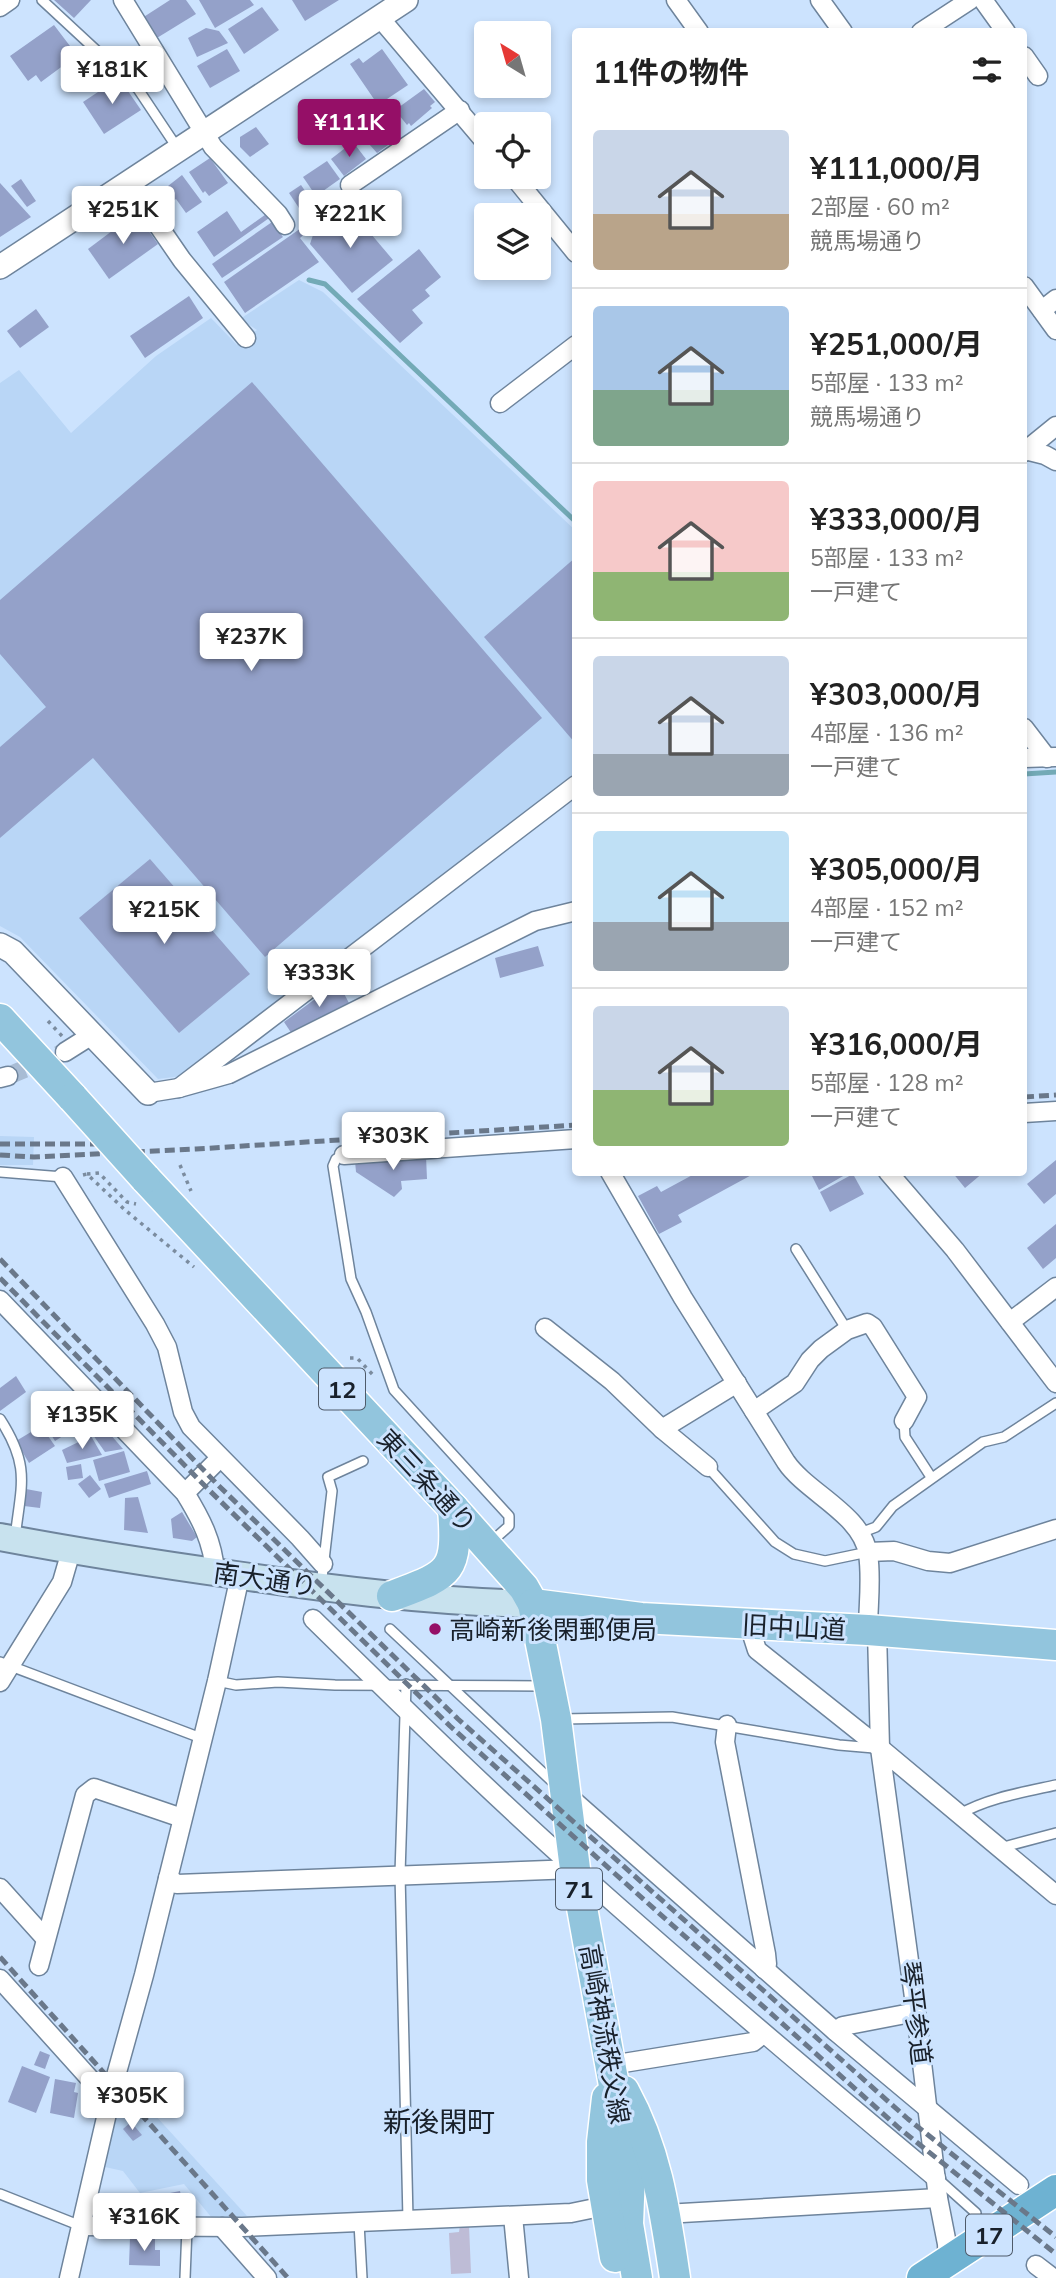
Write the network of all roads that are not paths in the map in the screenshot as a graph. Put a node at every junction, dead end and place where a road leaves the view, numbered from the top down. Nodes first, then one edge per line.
1 (10, 0) edge
2 (41, 0) edge
3 (123, 0) edge
4 (406, 0) edge
5 (676, 0) edge
6 (820, 0) edge
7 (970, 0) edge
8 (983, 0) edge
9 (0, 7) edge
10 (380, 18) junction
11 (696, 28) edge
12 (840, 28) edge
13 (927, 28) edge
14 (1003, 28) edge
15 (1027, 60) edge
16 (1038, 76) dead end
17 (460, 110) junction
18 (474, 128) edge
19 (205, 133) junction
20 (179, 150) junction
21 (129, 183) junction
22 (350, 185) dead end
23 (524, 189) edge
24 (285, 225) dead end
25 (572, 248) edge
26 (0, 267) edge
27 (1027, 288) edge
28 (1049, 305) edge
29 (1056, 330) edge
30 (246, 338) dead end
31 (572, 348) edge
32 (500, 403) dead end
33 (1056, 426) edge
34 (1027, 449) edge
35 (1027, 452) edge
36 (1056, 461) edge
37 (1027, 731) edge
38 (1052, 757) edge
39 (1027, 758) edge
40 (572, 788) edge
41 (572, 912) edge
42 (0, 945) edge
43 (0, 1019) edge
44 (92, 1035) junction
45 (65, 1052) tunnel mouth
46 (179, 1088) junction
47 (148, 1093) joint
48 (1056, 1111) edge
49 (1027, 1113) edge
50 (572, 1139) edge
51 (344, 1155) joint
52 (0, 1172) edge
53 (612, 1176) edge
54 (891, 1176) edge
55 (63, 1177) joint
56 (796, 1249) dead end
57 (1056, 1287) edge
58 (1, 1302) edge
59 (1010, 1322) junction
60 (545, 1328) dead end
61 (847, 1330) junction
62 (737, 1383) junction
63 (1056, 1383) edge
64 (1056, 1403) edge
65 (754, 1411) junction
66 (0, 1419) edge
67 (904, 1421) joint
68 (662, 1429) junction
69 (220, 1458) junction
70 (363, 1461) dead end
71 (708, 1466) joint
72 (931, 1477) junction
73 (185, 1493) junction
74 (453, 1508) junction
75 (1056, 1529) edge
76 (860, 1533) junction
77 (7, 1538) edge
78 (487, 1545) junction
79 (71, 1550) junction
80 (868, 1552) junction
81 (228, 1574) junction
82 (322, 1576) junction
83 (392, 1596) junction
84 (533, 1604) junction
85 (313, 1619) dead end
86 (749, 1625) junction
87 (390, 1629) dead end
88 (872, 1631) junction
89 (1056, 1646) edge
90 (3, 1670) edge
91 (217, 1681) junction
92 (380, 1684) junction
93 (405, 1684) junction
94 (449, 1684) junction
95 (550, 1686) junction
96 (406, 1709) junction
97 (556, 1719) junction
98 (727, 1725) junction
99 (201, 1738) junction
100 (880, 1748) junction
101 (1056, 1785) edge
102 (567, 1795) junction
103 (958, 1815) junction
104 (182, 1818) junction
105 (1056, 1833) edge
106 (1000, 1848) junction
107 (575, 1869) junction
108 (400, 1874) junction
109 (168, 1878) junction
110 (0, 1888) edge
111 (1056, 1895) edge
112 (45, 1938) junction
113 (39, 1966) dead end
114 (764, 1969) junction
115 (2, 1986) edge
116 (916, 2012) junction
117 (835, 2031) junction
118 (763, 2034) junction
119 (611, 2065) junction
120 (111, 2095) junction
121 (927, 2108) junction
122 (629, 2174) junction
123 (936, 2178) junction
124 (1019, 2185) dead end
125 (1056, 2190) edge
126 (0, 2194) edge
127 (938, 2199) junction
128 (605, 2206) junction
129 (976, 2213) dead end
130 (666, 2214) junction
131 (1056, 2214) edge
132 (513, 2216) junction
133 (408, 2219) junction
134 (359, 2222) junction
135 (81, 2226) junction
136 (222, 2227) junction
137 (187, 2228) junction
138 (1036, 2265) dead end
139 (951, 2273) edge
140 (262, 2276) edge
141 (69, 2278) edge
142 (185, 2278) edge
143 (362, 2278) edge
144 (519, 2278) edge
145 (619, 2278) edge
146 (636, 2278) edge
147 (658, 2278) edge
148 (675, 2278) edge
149 (922, 2278) edge
150 (1053, 2278) edge

1 - 9 street
2 - 20 lane
3 - 19 street
4 - 10 street
5 - 11 street
6 - 12 street
7 - 13 street
8 - 14 street
10 - 17 street
10 - 19 street
15 - 16 street
17 - 18 street
17 - 22 street
19 - 20 street
19 - 24 street
20 - 21 street
21 - 26 street
21 - 30 street
23 - 25 street
27 - 28 street
28 - 29 street
31 - 32 street
33 - 34 street
35 - 36 street
37 - 38 street
38 - 39 street
40 - 46 street
41 - 46 street
42 - 44 street
43 - 74 main road, 東三条通り / 12, bridge
44 - 45 street
44 - 47 street
46 - 47 street
48 - 49 street
50 - 51 street
51 - 78 lane
52 - 55 lane
53 - 62 street
54 - 59 street
55 - 69 street
56 - 61 lane
57 - 59 street
58 - 73 street
59 - 63 street
60 - 68 street
61 - 65 street
61 - 67 street
62 - 65 street
62 - 68 street
64 - 72 lane
65 - 76 street
66 - 77 lane
67 - 72 lane
68 - 71 street
69 - 73 street
69 - 82 street
70 - 82 lane
71 - 80 lane
72 - 76 lane
73 - 81 street
74 - 78 main road, 東三条通り / 12
74 - 83 main road
75 - 80 street
76 - 80 street
77 - 79 main road, 南大通り
78 - 84 main road, 東三条通り / 12
79 - 81 main road, 南大通り
79 - 90 street
80 - 88 street, 琴平参道
81 - 82 main road, 南大通り
81 - 91 street
82 - 83 main road, 南大通り
83 - 84 main road, 南大通り
84 - 86 main road, 旧中山道
84 - 95 main road, 高崎神流秩父線 / 71
85 - 92 street
86 - 88 main road, 旧中山道
86 - 100 street
87 - 94 lane
88 - 89 main road, 旧中山道
88 - 100 street, 琴平参道
90 - 99 lane
91 - 92 lane
91 - 99 street
92 - 93 lane
92 - 96 street
93 - 94 lane
93 - 96 lane
94 - 95 lane
94 - 102 lane
95 - 97 main road, 高崎神流秩父線 / 71
96 - 107 street
96 - 108 lane
97 - 98 lane
97 - 102 main road, 高崎神流秩父線 / 71
98 - 100 lane
98 - 114 street
99 - 104 street
100 - 103 street
100 - 116 street, 琴平参道
101 - 103 lane
102 - 107 main road, 高崎神流秩父線 / 71
102 - 114 street
103 - 106 street
104 - 109 street
104 - 112 street
105 - 106 lane
106 - 111 street
107 - 108 street
107 - 118 street
107 - 119 main road, 高崎神流秩父線 / 71
108 - 109 street
108 - 133 lane
109 - 120 street
110 - 112 street
112 - 113 street
114 - 117 street
115 - 120 street
116 - 117 street
116 - 121 street, 琴平参道
117 - 121 street
118 - 119 street
118 - 123 street
119 - 122 main road, 高崎神流秩父線 / 71
119 - 128 main road, 71
119 - 130 main road, 71
120 - 135 street
121 - 123 street, 琴平参道
121 - 124 street
122 - 146 main road, 高崎神流秩父線 / 71
122 - 147 main road, 高崎神流秩父線 / 71
123 - 127 street, 琴平参道
123 - 129 lane
125 - 139 highway, 17
126 - 135 lane
127 - 130 street
127 - 139 street, 琴平参道
128 - 132 street
128 - 145 main road, 71
130 - 148 main road, 71
131 - 139 highway, 17
132 - 133 street
132 - 144 street
133 - 134 street
134 - 136 street
134 - 143 lane
135 - 137 street
135 - 141 street
136 - 137 street
136 - 140 street
137 - 142 lane
138 - 150 street
139 - 149 highway, 17

